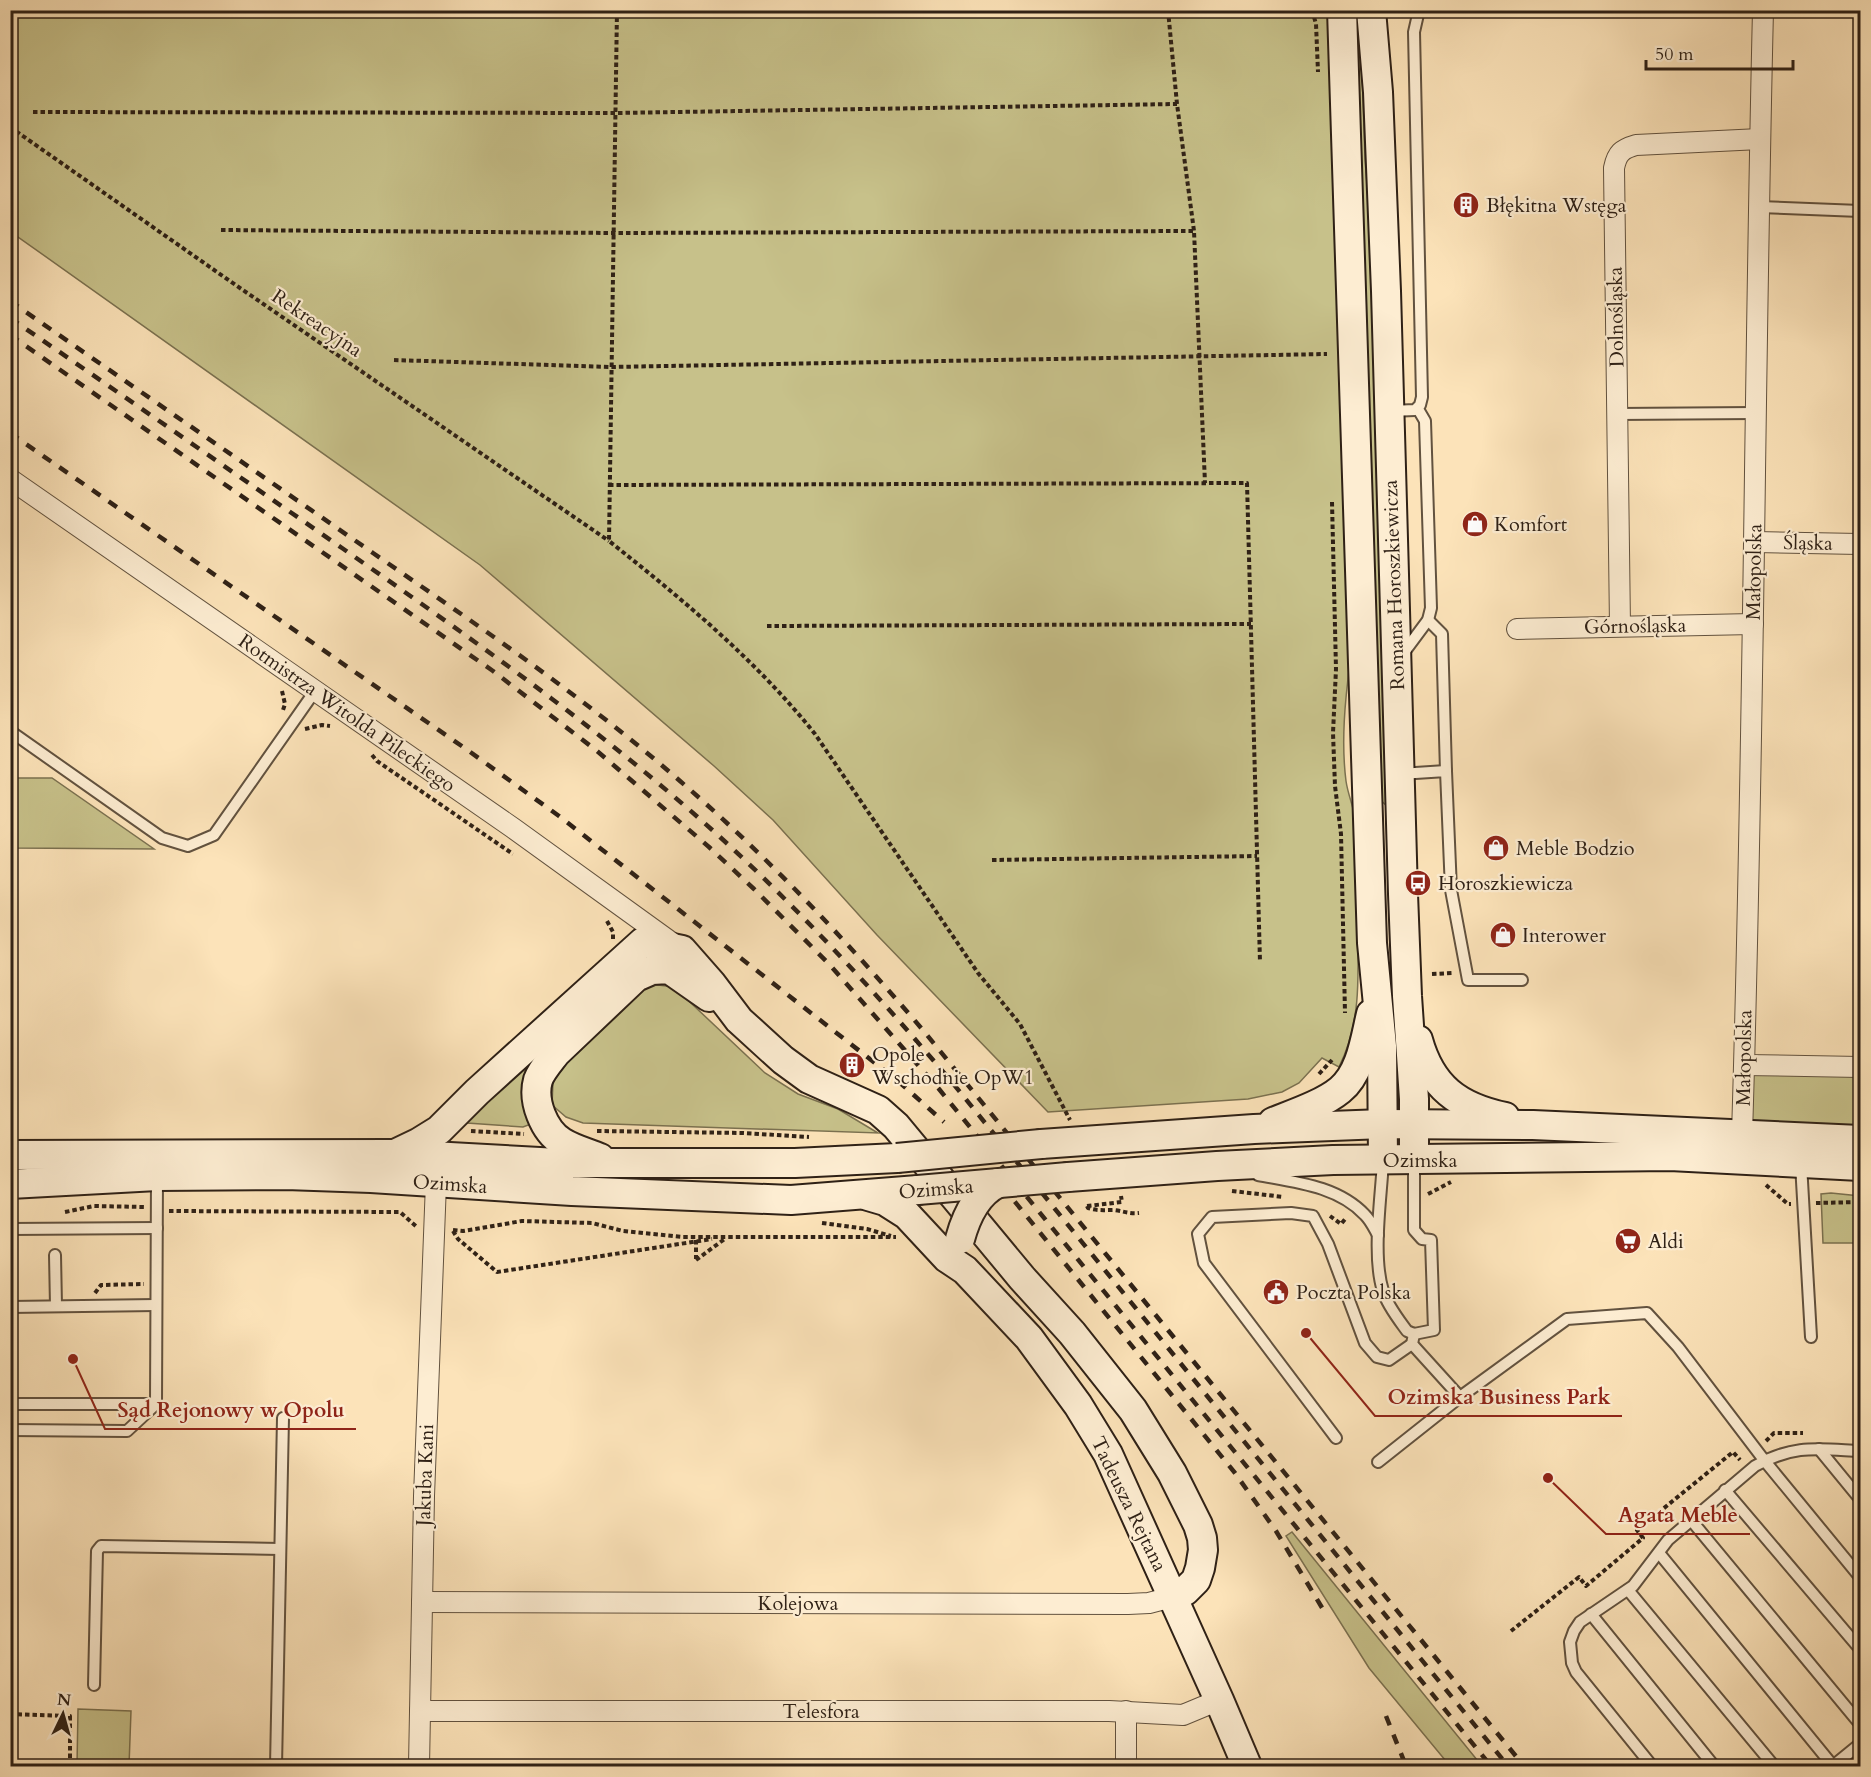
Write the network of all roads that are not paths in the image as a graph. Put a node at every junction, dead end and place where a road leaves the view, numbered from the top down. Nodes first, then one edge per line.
1 (1371, 10) edge
2 (1387, 10) edge
3 (1419, 10) edge
4 (1764, 10) edge
5 (1340, 15) edge
6 (1378, 92) junction
7 (1760, 139) junction
8 (1759, 207) junction
9 (1860, 211) edge
10 (1418, 409) junction
11 (1390, 411) junction
12 (1756, 413) junction
13 (1617, 414) junction
14 (10, 479) edge
15 (1755, 542) junction
16 (1860, 544) edge
17 (1428, 620) junction
18 (1753, 624) junction
19 (1620, 626) junction
20 (1517, 629) dead end
21 (1396, 663) junction
22 (315, 691) junction
23 (10, 731) edge
24 (1446, 771) junction
25 (1400, 774) junction
26 (616, 903) junction
27 (643, 942) junction
28 (676, 960) junction
29 (1522, 980) dead end
30 (1375, 994) junction
31 (1407, 996) junction
32 (1744, 1065) junction
33 (1860, 1067) edge
34 (1383, 1124) junction
35 (1414, 1125) junction
36 (1533, 1125) junction
37 (1254, 1129) junction
38 (1742, 1134) junction
39 (1860, 1140) edge
40 (395, 1154) junction
41 (10, 1155) edge
42 (1383, 1159) junction
43 (1414, 1160) junction
44 (613, 1163) junction
45 (1801, 1163) junction
46 (1860, 1166) edge
47 (157, 1176) junction
48 (1219, 1178) junction
49 (436, 1183) junction
50 (998, 1183) junction
51 (10, 1184) edge
52 (863, 1195) junction
53 (10, 1228) edge
54 (157, 1228) junction
55 (1378, 1235) junction
56 (55, 1255) dead end
57 (965, 1270) junction
58 (156, 1305) junction
59 (56, 1306) junction
60 (10, 1307) edge
61 (1811, 1337) dead end
62 (1413, 1339) junction
63 (1460, 1397) junction
64 (10, 1404) edge
65 (156, 1404) junction
66 (283, 1418) dead end
67 (10, 1430) edge
68 (1336, 1438) dead end
69 (1819, 1449) junction
70 (1860, 1450) edge
71 (1764, 1461) junction
72 (1378, 1462) dead end
73 (1725, 1490) junction
74 (1860, 1499) edge
75 (1691, 1520) junction
76 (280, 1549) junction
77 (1659, 1553) junction
78 (1860, 1577) edge
79 (1628, 1590) junction
80 (1172, 1597) junction
81 (422, 1602) junction
82 (1591, 1614) junction
83 (1860, 1649) edge
84 (94, 1685) dead end
85 (1219, 1700) junction
86 (420, 1711) junction
87 (1125, 1711) junction
88 (1860, 1724) edge
89 (1860, 1744) edge
90 (276, 1767) edge
91 (419, 1767) edge
92 (1126, 1767) edge
93 (1247, 1767) edge
94 (1652, 1767) edge
95 (1714, 1767) edge
96 (1774, 1767) edge
97 (1833, 1767) edge

1 - 6 street, Romana Horoszkiewicza
2 - 6 street
3 - 10 lane
4 - 7 street, Małopolska
5 - 30 street, Romana Horoszkiewicza
6 - 11 street, Romana Horoszkiewicza
7 - 8 street, Małopolska
7 - 13 street, Dolnośląska
8 - 9 lane
8 - 12 street, Małopolska
10 - 11 lane
10 - 17 lane
11 - 21 street, Romana Horoszkiewicza
12 - 13 lane
12 - 15 street, Małopolska
13 - 19 street, Dolnośląska
14 - 22 street, Rotmistrza Witolda Pileckiego
15 - 16 street, Śląska
15 - 18 street, Małopolska
17 - 21 lane
17 - 24 lane
18 - 19 street, Górnośląska
18 - 32 street, Małopolska
19 - 20 street, Górnośląska
21 - 25 street, Romana Horoszkiewicza
22 - 23 lane
22 - 26 street, Rotmistrza Witolda Pileckiego
24 - 25 lane
24 - 29 lane
25 - 31 street, Romana Horoszkiewicza
26 - 27 street
26 - 28 street, Rotmistrza Witolda Pileckiego
27 - 28 street
27 - 40 street
28 - 44 street
28 - 80 street
30 - 34 street, Romana Horoszkiewicza
30 - 37 street
31 - 35 street, Romana Horoszkiewicza
31 - 36 street
32 - 33 street
32 - 38 street, Małopolska
34 - 35 street, Ozimska
34 - 37 street, Ozimska
34 - 42 street, Romana Horoszkiewicza
35 - 36 street, Ozimska
35 - 43 street, Romana Horoszkiewicza
36 - 38 street, Ozimska
37 - 44 street, Ozimska, bridge
38 - 39 street, Ozimska
40 - 41 street, Ozimska
40 - 44 street, Ozimska
42 - 43 street, Ozimska
42 - 48 street, Ozimska
42 - 55 lane
43 - 45 street, Ozimska
43 - 62 lane
45 - 46 street, Ozimska
45 - 61 lane
47 - 49 street, Ozimska
47 - 51 street, Ozimska
47 - 54 lane
48 - 50 street, Ozimska, bridge
48 - 55 lane
49 - 52 street, Ozimska
49 - 81 street, Jakuba Kani
50 - 52 street, Ozimska, bridge
50 - 57 street, bridge
52 - 57 street, Tadeusza Rejtana
53 - 54 lane
54 - 58 lane
55 - 62 lane
56 - 59 lane
57 - 80 street, Tadeusza Rejtana
58 - 59 lane
58 - 65 lane
59 - 60 lane
62 - 63 lane
62 - 68 lane
63 - 71 lane
63 - 72 lane
64 - 65 lane
65 - 67 lane
66 - 76 lane
69 - 70 lane
69 - 71 lane
69 - 74 lane
71 - 73 lane
71 - 78 lane
73 - 75 lane
73 - 83 lane
75 - 77 lane
75 - 88 lane
76 - 84 lane
76 - 90 lane
77 - 79 lane
77 - 97 lane
79 - 82 lane
79 - 96 lane
80 - 81 street, Kolejowa
80 - 85 street, Tadeusza Rejtana
81 - 86 street, Jakuba Kani
82 - 94 lane
82 - 95 lane
85 - 87 street, Telesfora
85 - 93 street, Tadeusza Rejtana
86 - 87 street, Telesfora
86 - 91 street, Jakuba Kani
87 - 92 street
89 - 97 lane

